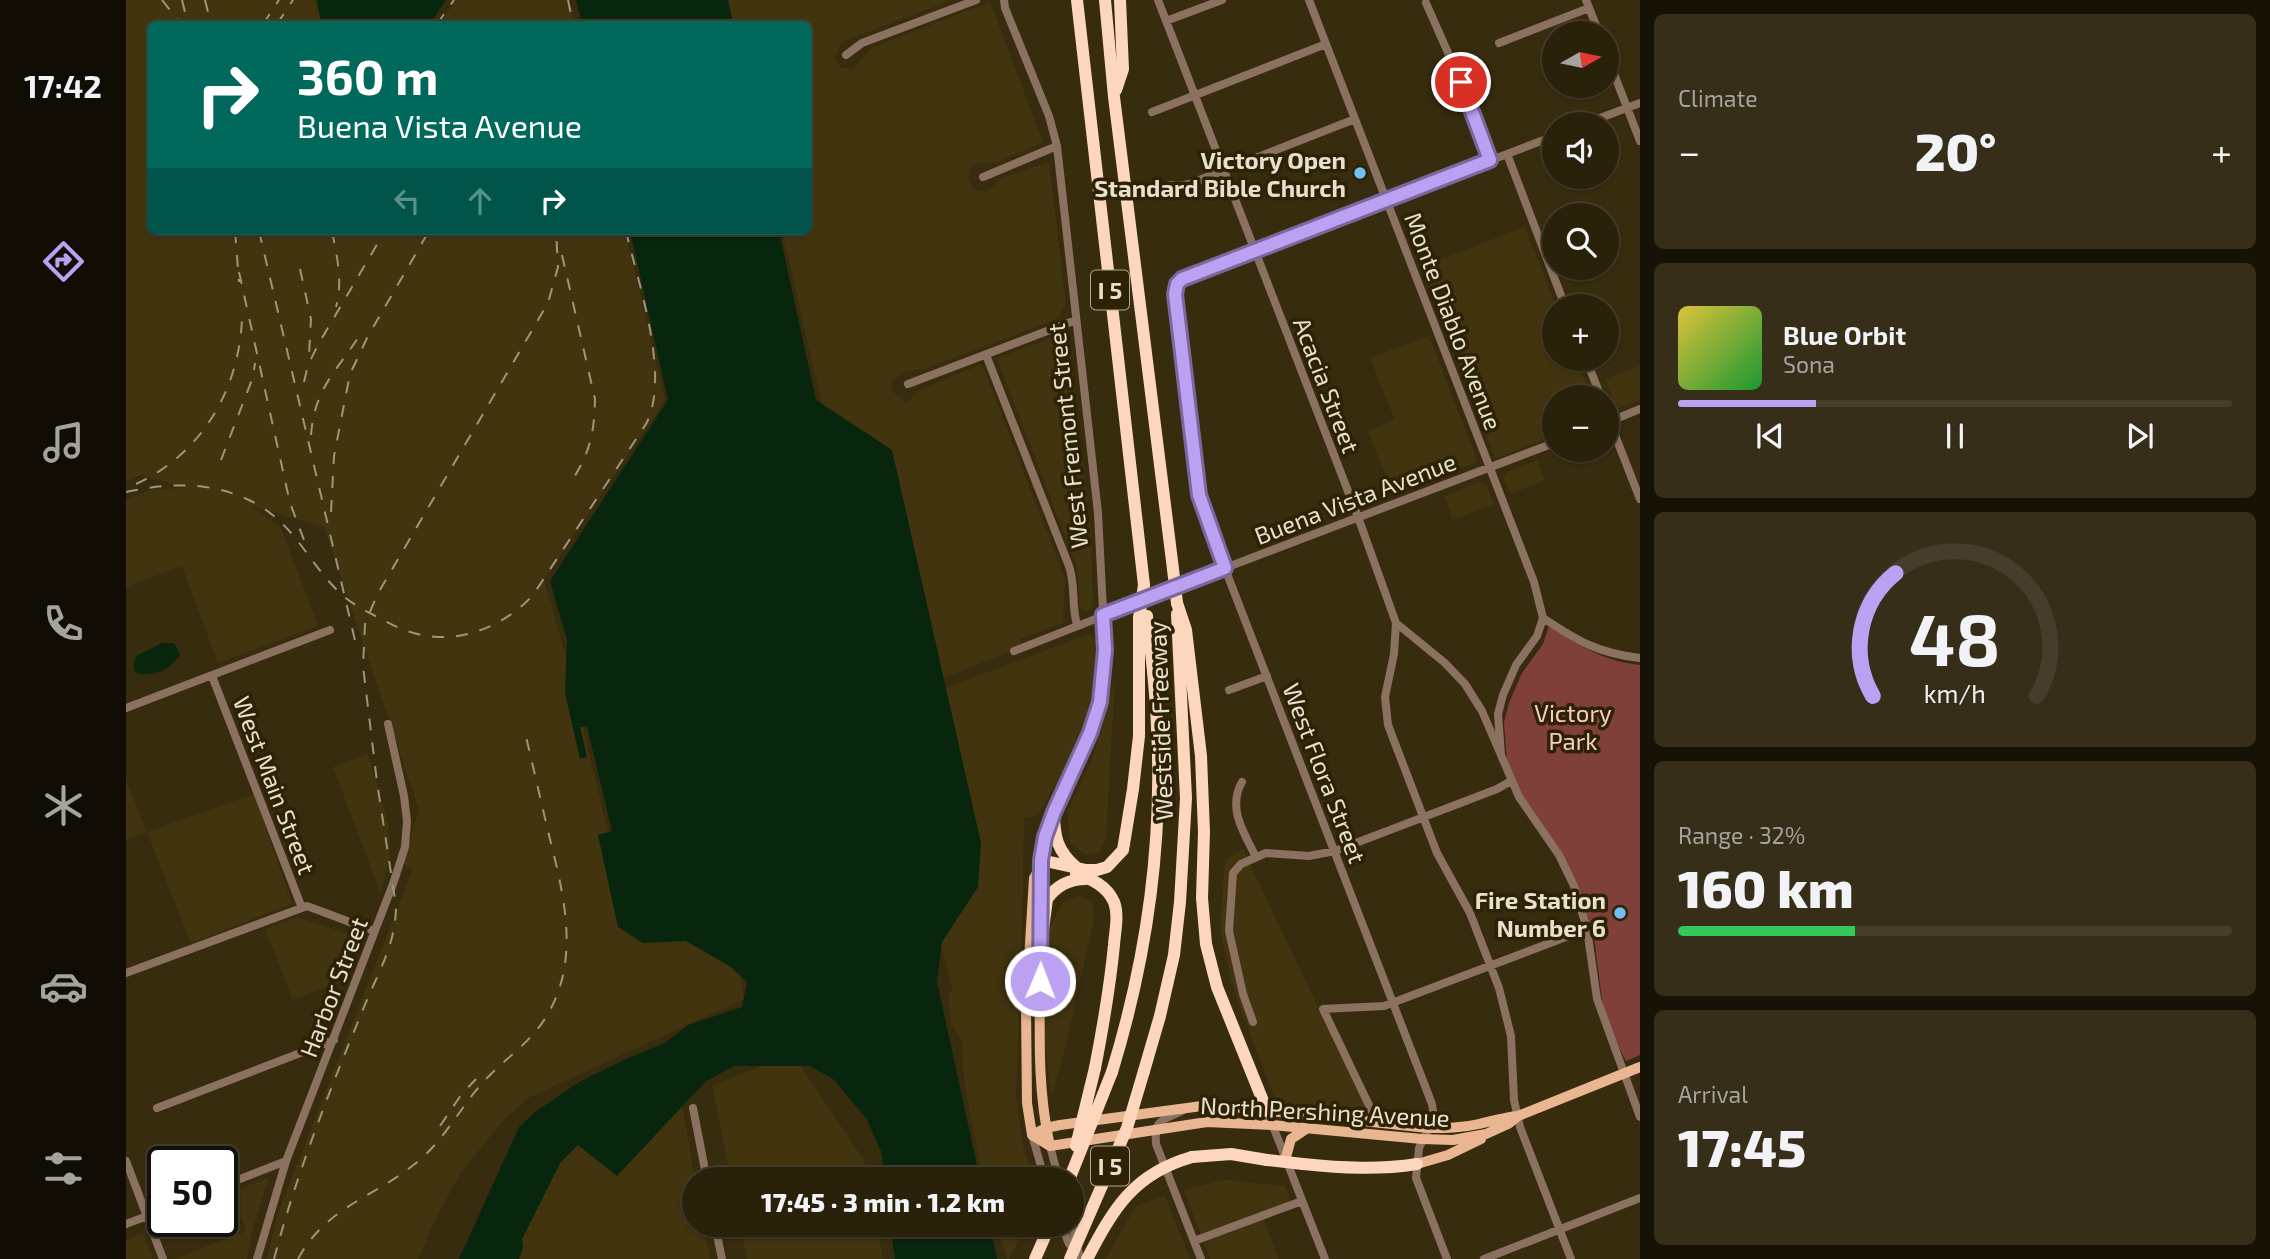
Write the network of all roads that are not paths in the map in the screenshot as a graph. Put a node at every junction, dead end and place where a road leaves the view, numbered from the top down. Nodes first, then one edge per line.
1 (976, 0) edge
2 (1004, 0) edge
3 (1077, 0) edge
4 (1105, 0) edge
5 (1120, 0) edge
6 (1157, 0) edge
7 (1222, 0) edge
8 (1309, 0) edge
9 (1426, 3) dead end
10 (952, 4) edge
11 (1588, 4) edge
12 (1166, 21) junction
13 (1594, 21) edge
14 (1499, 43) dead end
15 (1326, 44) junction
16 (846, 55) dead end
17 (1619, 87) edge
18 (1194, 96) junction
19 (1114, 97) junction
20 (1640, 103) edge
21 (1627, 108) junction
22 (1152, 112) dead end
23 (1616, 112) edge
24 (1355, 119) junction
25 (1542, 141) edge
26 (1640, 141) edge
27 (1057, 146) junction
28 (1507, 154) junction
29 (1490, 160) junction
30 (1223, 170) junction
31 (983, 177) dead end
32 (1169, 185) dead end
33 (1386, 200) junction
34 (1255, 251) junction
35 (1560, 294) edge
36 (1076, 320) junction
37 (986, 355) junction
38 (908, 384) dead end
39 (1640, 409) edge
40 (1619, 418) edge
41 (1542, 448) edge
42 (1619, 448) edge
43 (1490, 467) junction
44 (1640, 499) edge
45 (1358, 517) junction
46 (1225, 568) junction
47 (1177, 603) junction
48 (1103, 615) junction
49 (1143, 617) junction
50 (1543, 618) junction
51 (1396, 624) junction
52 (1077, 625) junction
53 (330, 630) dead end
54 (1014, 650) dead end
55 (1640, 658) edge
56 (212, 676) junction
57 (1267, 676) junction
58 (1229, 690) dead end
59 (126, 708) edge
60 (388, 724) dead end
61 (1501, 755) junction
62 (1511, 781) junction
63 (1242, 782) dead end
64 (1054, 812) junction
65 (1424, 817) junction
66 (1335, 851) junction
67 (1256, 857) junction
68 (1040, 864) junction
69 (1077, 867) junction
70 (1093, 879) junction
71 (302, 908) junction
72 (1587, 929) junction
73 (374, 931) junction
74 (1040, 953) junction
75 (1491, 965) junction
76 (1029, 967) junction
77 (126, 973) edge
78 (1040, 981) junction
79 (1394, 1002) junction
80 (1253, 1022) dead end
81 (334, 1040) junction
82 (1640, 1067) edge
83 (1623, 1073) junction
84 (157, 1108) dead end
85 (694, 1108) dead end
86 (1188, 1108) junction
87 (1267, 1111) junction
88 (1518, 1116) junction
89 (1640, 1117) edge
90 (1377, 1122) junction
91 (1272, 1125) junction
92 (1046, 1128) junction
93 (1307, 1128) junction
94 (1428, 1128) junction
95 (1155, 1130) junction
96 (1322, 1130) junction
97 (1486, 1134) junction
98 (1032, 1135) junction
99 (1422, 1139) junction
100 (1050, 1146) junction
101 (1286, 1157) junction
102 (126, 1161) edge
103 (286, 1161) junction
104 (1417, 1164) junction
105 (705, 1167) edge
106 (1041, 1167) edge
107 (1056, 1167) edge
108 (1071, 1167) edge
109 (1073, 1167) edge
110 (238, 1180) edge
111 (1640, 1198) edge
112 (1302, 1201) junction
113 (147, 1216) joint
114 (126, 1224) edge
115 (1560, 1230) junction
116 (155, 1237) edge
117 (717, 1237) edge
118 (1044, 1237) edge
119 (1066, 1237) edge
120 (1075, 1237) edge
121 (1194, 1241) junction
122 (1079, 1257) edge
123 (163, 1259) edge
124 (257, 1259) edge
125 (722, 1259) edge
126 (1035, 1259) edge
127 (1201, 1259) edge
128 (1325, 1259) edge
129 (1447, 1259) edge
130 (1484, 1259) edge
131 (1571, 1259) edge

1 - 10 street
2 - 27 street, West Fremont Street
3 - 49 highway, Westside Freeway / I 5, bridge
4 - 19 highway, Westside Freeway / I 5
5 - 19 highway
6 - 12 street, Acacia Street
7 - 12 street
8 - 15 street, Monte Diablo Avenue
9 - 29 street
10 - 16 street
11 - 13 street
11 - 14 street
12 - 18 street, Acacia Street
15 - 18 street
15 - 24 street, Monte Diablo Avenue
17 - 21 street
18 - 22 street
18 - 30 street, Acacia Street
19 - 47 highway, Westside Freeway / I 5, bridge
20 - 21 street
21 - 23 street
21 - 26 street
24 - 30 street
24 - 33 street, Monte Diablo Avenue
25 - 28 street
27 - 31 street
27 - 36 street, West Fremont Street
28 - 29 street
28 - 35 street
29 - 33 street
30 - 32 street
30 - 34 street, Acacia Street
33 - 34 street
33 - 43 street, Monte Diablo Avenue
34 - 45 street, Acacia Street
34 - 46 street, West Flora Street
36 - 37 street
36 - 48 street, West Fremont Street
37 - 38 street
37 - 52 street
39 - 40 street
41 - 43 street, Buena Vista Avenue
42 - 44 street
43 - 45 street, Buena Vista Avenue
43 - 50 street, Monte Diablo Avenue
45 - 46 street, Buena Vista Avenue
45 - 51 street, Acacia Street
46 - 48 street, Buena Vista Avenue
46 - 57 street, West Flora Street
47 - 87 highway
47 - 122 highway, Westside Freeway / I 5, bridge
48 - 52 street, Buena Vista Avenue
48 - 64 street, West Fremont Street
49 - 69 highway
49 - 109 highway, Westside Freeway / I 5, bridge
50 - 55 street
50 - 61 street
51 - 61 street
51 - 65 street
52 - 54 street, Buena Vista Avenue
53 - 56 street
56 - 59 street
56 - 71 street, West Main Street
57 - 58 street
57 - 66 street, West Flora Street
60 - 73 street, Harbor Street
61 - 62 street
62 - 65 street
62 - 72 street
63 - 67 street
64 - 68 street, West Fremont Street
64 - 69 highway
65 - 66 street
65 - 75 street
66 - 67 street
66 - 79 street, West Flora Street
67 - 80 street
68 - 69 highway
68 - 70 highway
68 - 74 main road, West Fremont Street
68 - 76 main road, West Fremont Street
70 - 74 highway
70 - 108 highway, bridge
71 - 73 street
71 - 77 street
72 - 75 street
72 - 83 street
73 - 81 street, Harbor Street
74 - 78 main road, West Fremont Street
75 - 79 street
75 - 88 street
76 - 78 main road
76 - 98 main road, West Fremont Street
78 - 92 main road, West Fremont Street
79 - 90 street
79 - 94 street, West Flora Street
81 - 84 street
81 - 103 street, Harbor Street
82 - 83 main road, North Pershing Avenue
83 - 88 main road, North Pershing Avenue
83 - 89 street
85 - 105 street
86 - 87 main road, North Pershing Avenue
86 - 92 main road, North Pershing Avenue
86 - 95 street
87 - 90 main road, North Pershing Avenue
87 - 91 street
88 - 94 main road, North Pershing Avenue
88 - 97 main road, North Pershing Avenue
88 - 115 street
90 - 94 main road, North Pershing Avenue
90 - 96 main road
91 - 93 main road, North Pershing Avenue
91 - 95 main road, North Pershing Avenue
91 - 101 street
92 - 98 main road, North Pershing Avenue
92 - 100 main road, West Fremont Street
93 - 96 main road, North Pershing Avenue
93 - 101 main road
94 - 99 street, West Flora Street
95 - 100 main road, North Pershing Avenue
95 - 121 street
96 - 99 main road, North Pershing Avenue
97 - 99 main road, North Pershing Avenue
97 - 104 main road
98 - 100 main road
98 - 106 street, West Fremont Street
99 - 104 street, West Flora Street
100 - 107 street, West Fremont Street
101 - 112 street
102 - 113 street
103 - 110 street
103 - 124 street, Harbor Street
104 - 122 highway, bridge
104 - 129 street, West Flora Street
111 - 115 street
112 - 121 street
112 - 128 street
113 - 114 street
115 - 130 street
115 - 131 street
116 - 123 street
117 - 125 street
118 - 126 highway
119 - 122 street
120 - 122 street
121 - 127 street

